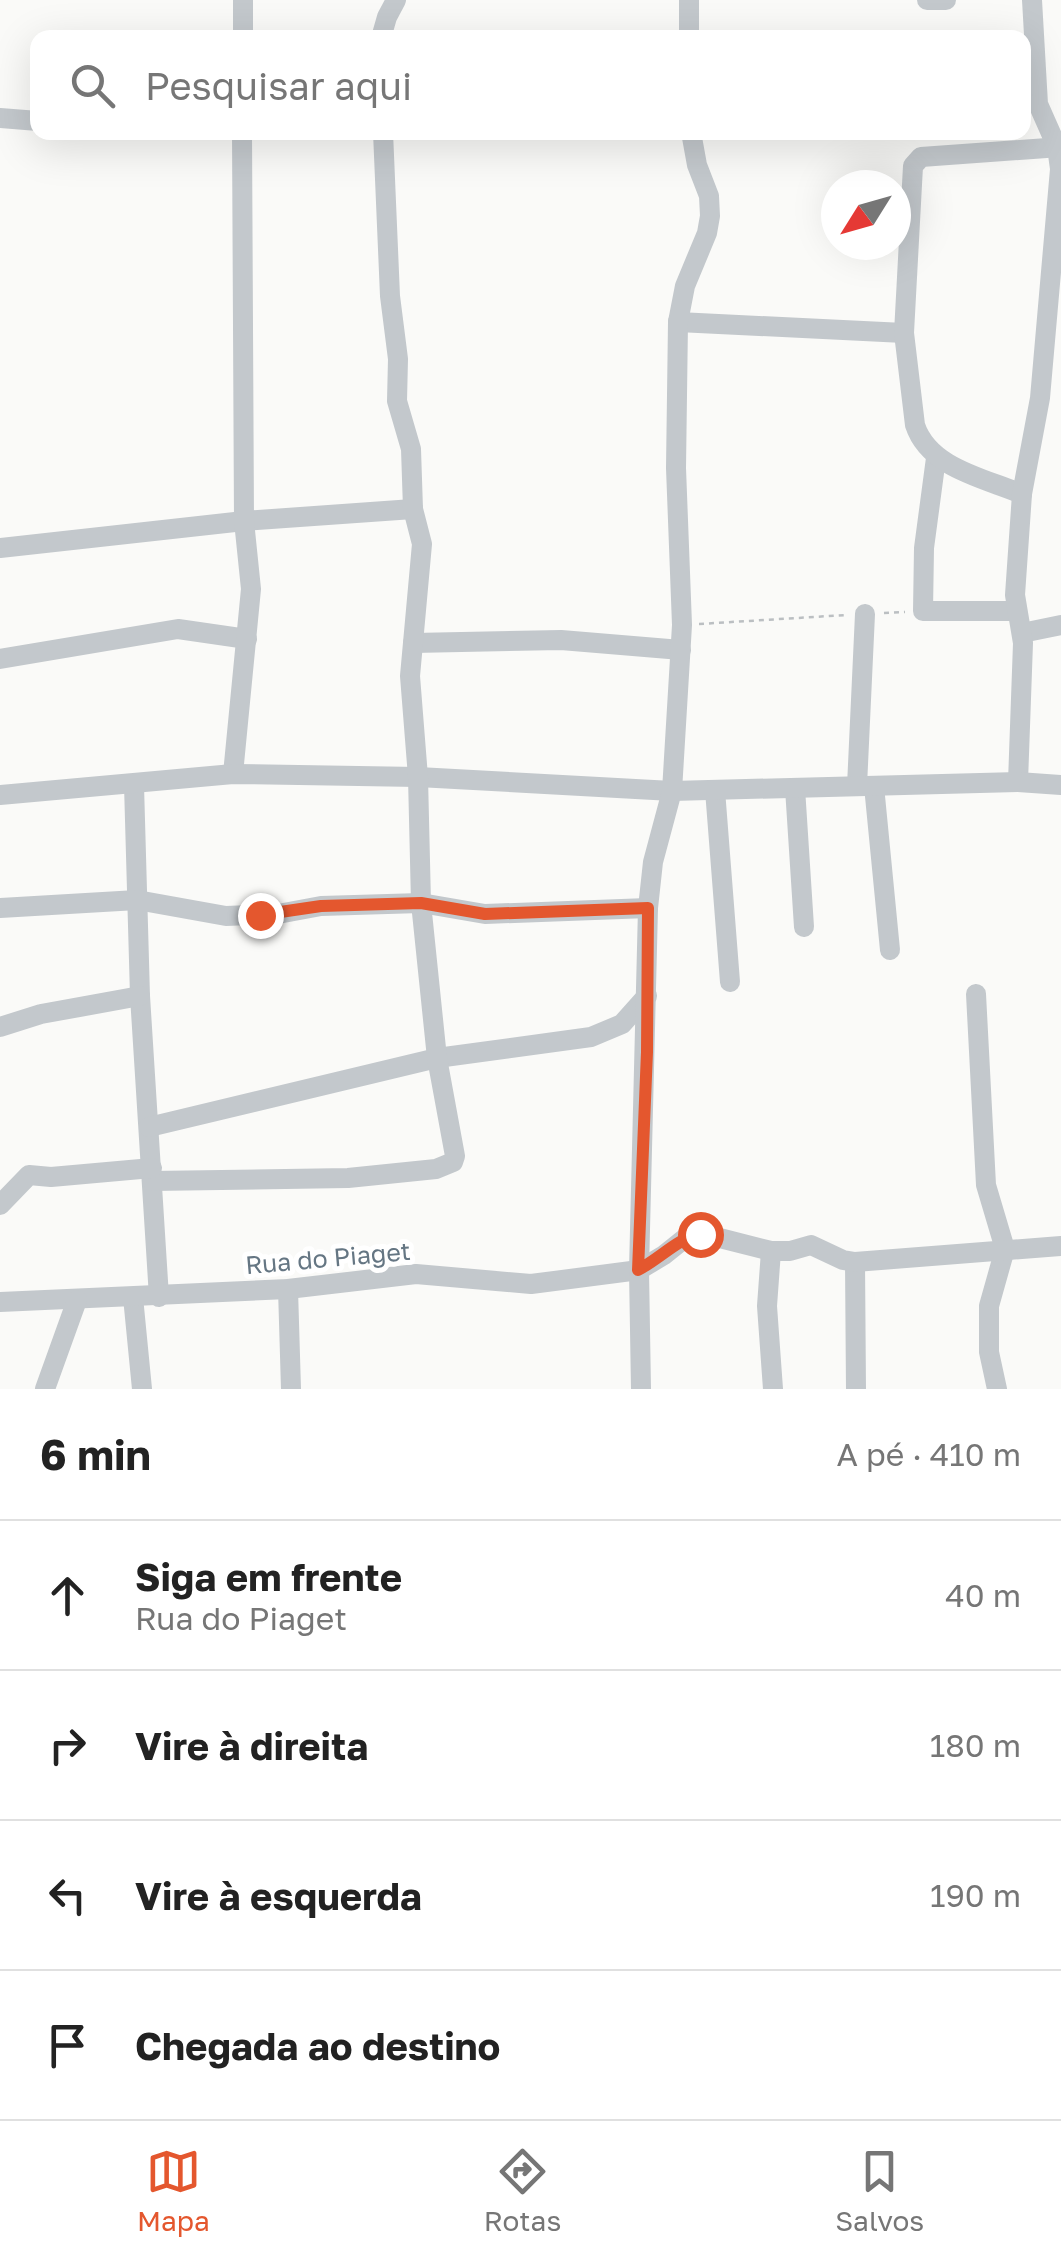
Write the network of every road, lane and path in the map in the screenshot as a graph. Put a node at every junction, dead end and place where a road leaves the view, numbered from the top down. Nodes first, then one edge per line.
1 (243, 0) edge
2 (396, 0) edge
3 (689, 0) edge
4 (927, 0) edge
5 (946, 0) edge
6 (1032, 0) edge
7 (243, 30) edge
8 (383, 30) edge
9 (690, 30) edge
10 (0, 118) edge
11 (30, 120) edge
12 (242, 140) edge
13 (383, 140) edge
14 (692, 140) edge
15 (1059, 147) edge
16 (678, 322) junction
17 (904, 333) junction
18 (936, 458) junction
19 (1022, 494) junction
20 (413, 510) junction
21 (244, 520) junction
22 (0, 548) edge
23 (923, 611) junction
24 (1016, 611) junction
25 (865, 614) junction
26 (682, 624) junction
27 (1061, 624) edge
28 (1022, 633) junction
29 (247, 638) junction
30 (413, 643) junction
31 (681, 650) junction
32 (0, 659) edge
33 (233, 774) junction
34 (418, 777) junction
35 (1018, 782) junction
36 (134, 785) junction
37 (1061, 785) edge
38 (866, 786) junction
39 (794, 788) junction
40 (715, 790) junction
41 (672, 791) junction
42 (0, 795) edge
43 (137, 900) junction
44 (421, 903) junction
45 (0, 908) edge
46 (648, 908) junction
47 (804, 927) dead end
48 (890, 950) dead end
49 (730, 982) dead end
50 (976, 994) dead end
51 (140, 996) junction
52 (648, 996) junction
53 (0, 1027) edge
54 (437, 1058) junction
55 (149, 1127) junction
56 (152, 1175) junction
57 (0, 1204) edge
58 (1061, 1246) edge
59 (1006, 1248) junction
60 (771, 1251) junction
61 (855, 1262) junction
62 (638, 1270) junction
63 (288, 1289) junction
64 (159, 1296) junction
65 (133, 1297) junction
66 (77, 1300) junction
67 (0, 1302) edge
68 (635, 1385) edge
69 (45, 1389) edge
70 (142, 1389) edge
71 (292, 1389) edge
72 (773, 1389) edge
73 (856, 1389) edge
74 (997, 1389) edge

1 - 7 street
2 - 8 street
3 - 9 street
4 - 5 street
6 - 15 street
10 - 11 street
12 - 21 street
13 - 20 street
14 - 16 street
15 - 17 street
15 - 19 street
16 - 17 street
16 - 26 street
17 - 18 street
18 - 19 street
18 - 23 street
19 - 24 street
20 - 21 street
20 - 30 street
21 - 22 street
21 - 29 street
23 - 24 street
23 - 25 path
24 - 28 street
25 - 26 path
25 - 38 street
26 - 31 street
27 - 28 street
28 - 35 street
29 - 32 street
29 - 33 street
30 - 31 street
30 - 34 street
31 - 41 street
33 - 34 street
33 - 36 street
34 - 41 street
34 - 44 street
35 - 37 street
35 - 38 street
36 - 42 street
36 - 43 street
38 - 39 street
38 - 48 street
39 - 40 street
39 - 47 street
40 - 41 street
40 - 49 street
41 - 46 street
43 - 44 street
43 - 45 street
43 - 51 street
44 - 46 street
44 - 54 street
46 - 52 street
50 - 59 street
51 - 53 street
51 - 55 street
52 - 54 street
52 - 62 street
54 - 55 street
54 - 56 street
55 - 56 street
56 - 57 street
56 - 64 street
58 - 59 street, Rua do Piaget
59 - 61 street, Rua do Piaget
59 - 74 street
60 - 61 street, Rua do Piaget
60 - 62 street, Rua do Piaget
60 - 72 street
61 - 73 street
62 - 63 street, Rua do Piaget
62 - 68 street
63 - 64 street, Rua do Piaget
63 - 71 street
64 - 65 street, Rua do Piaget
65 - 66 street, Rua do Piaget
65 - 70 street
66 - 67 street, Rua do Piaget
66 - 69 street

